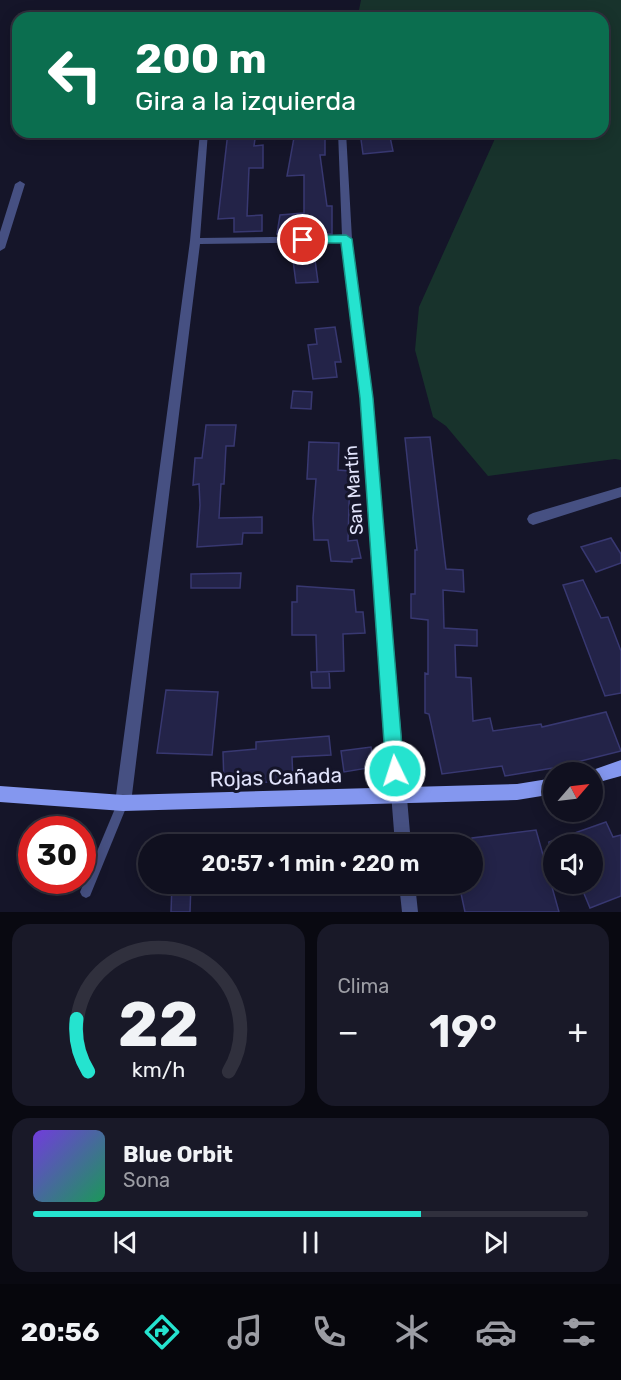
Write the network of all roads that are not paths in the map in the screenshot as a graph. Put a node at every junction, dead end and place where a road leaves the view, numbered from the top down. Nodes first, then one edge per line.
1 (204, 138) edge
2 (342, 138) edge
3 (20, 184) dead end
4 (346, 239) junction
5 (195, 241) junction
6 (0, 248) edge
7 (621, 492) edge
8 (532, 519) dead end
9 (621, 768) edge
10 (603, 774) edge
11 (543, 788) edge
12 (0, 794) edge
13 (397, 794) junction
14 (123, 802) junction
15 (401, 834) edge
16 (96, 868) edge
17 (408, 894) edge
18 (410, 912) edge

1 - 5 street
2 - 4 street, San Martín
3 - 6 street
4 - 5 street
4 - 13 street, San Martín
5 - 14 street
7 - 8 street
9 - 10 main road
11 - 13 main road, Rojas Cañada
12 - 14 main road, Rojas Cañada
13 - 14 main road, Rojas Cañada
13 - 15 street, San Martín
14 - 16 lane
17 - 18 street

